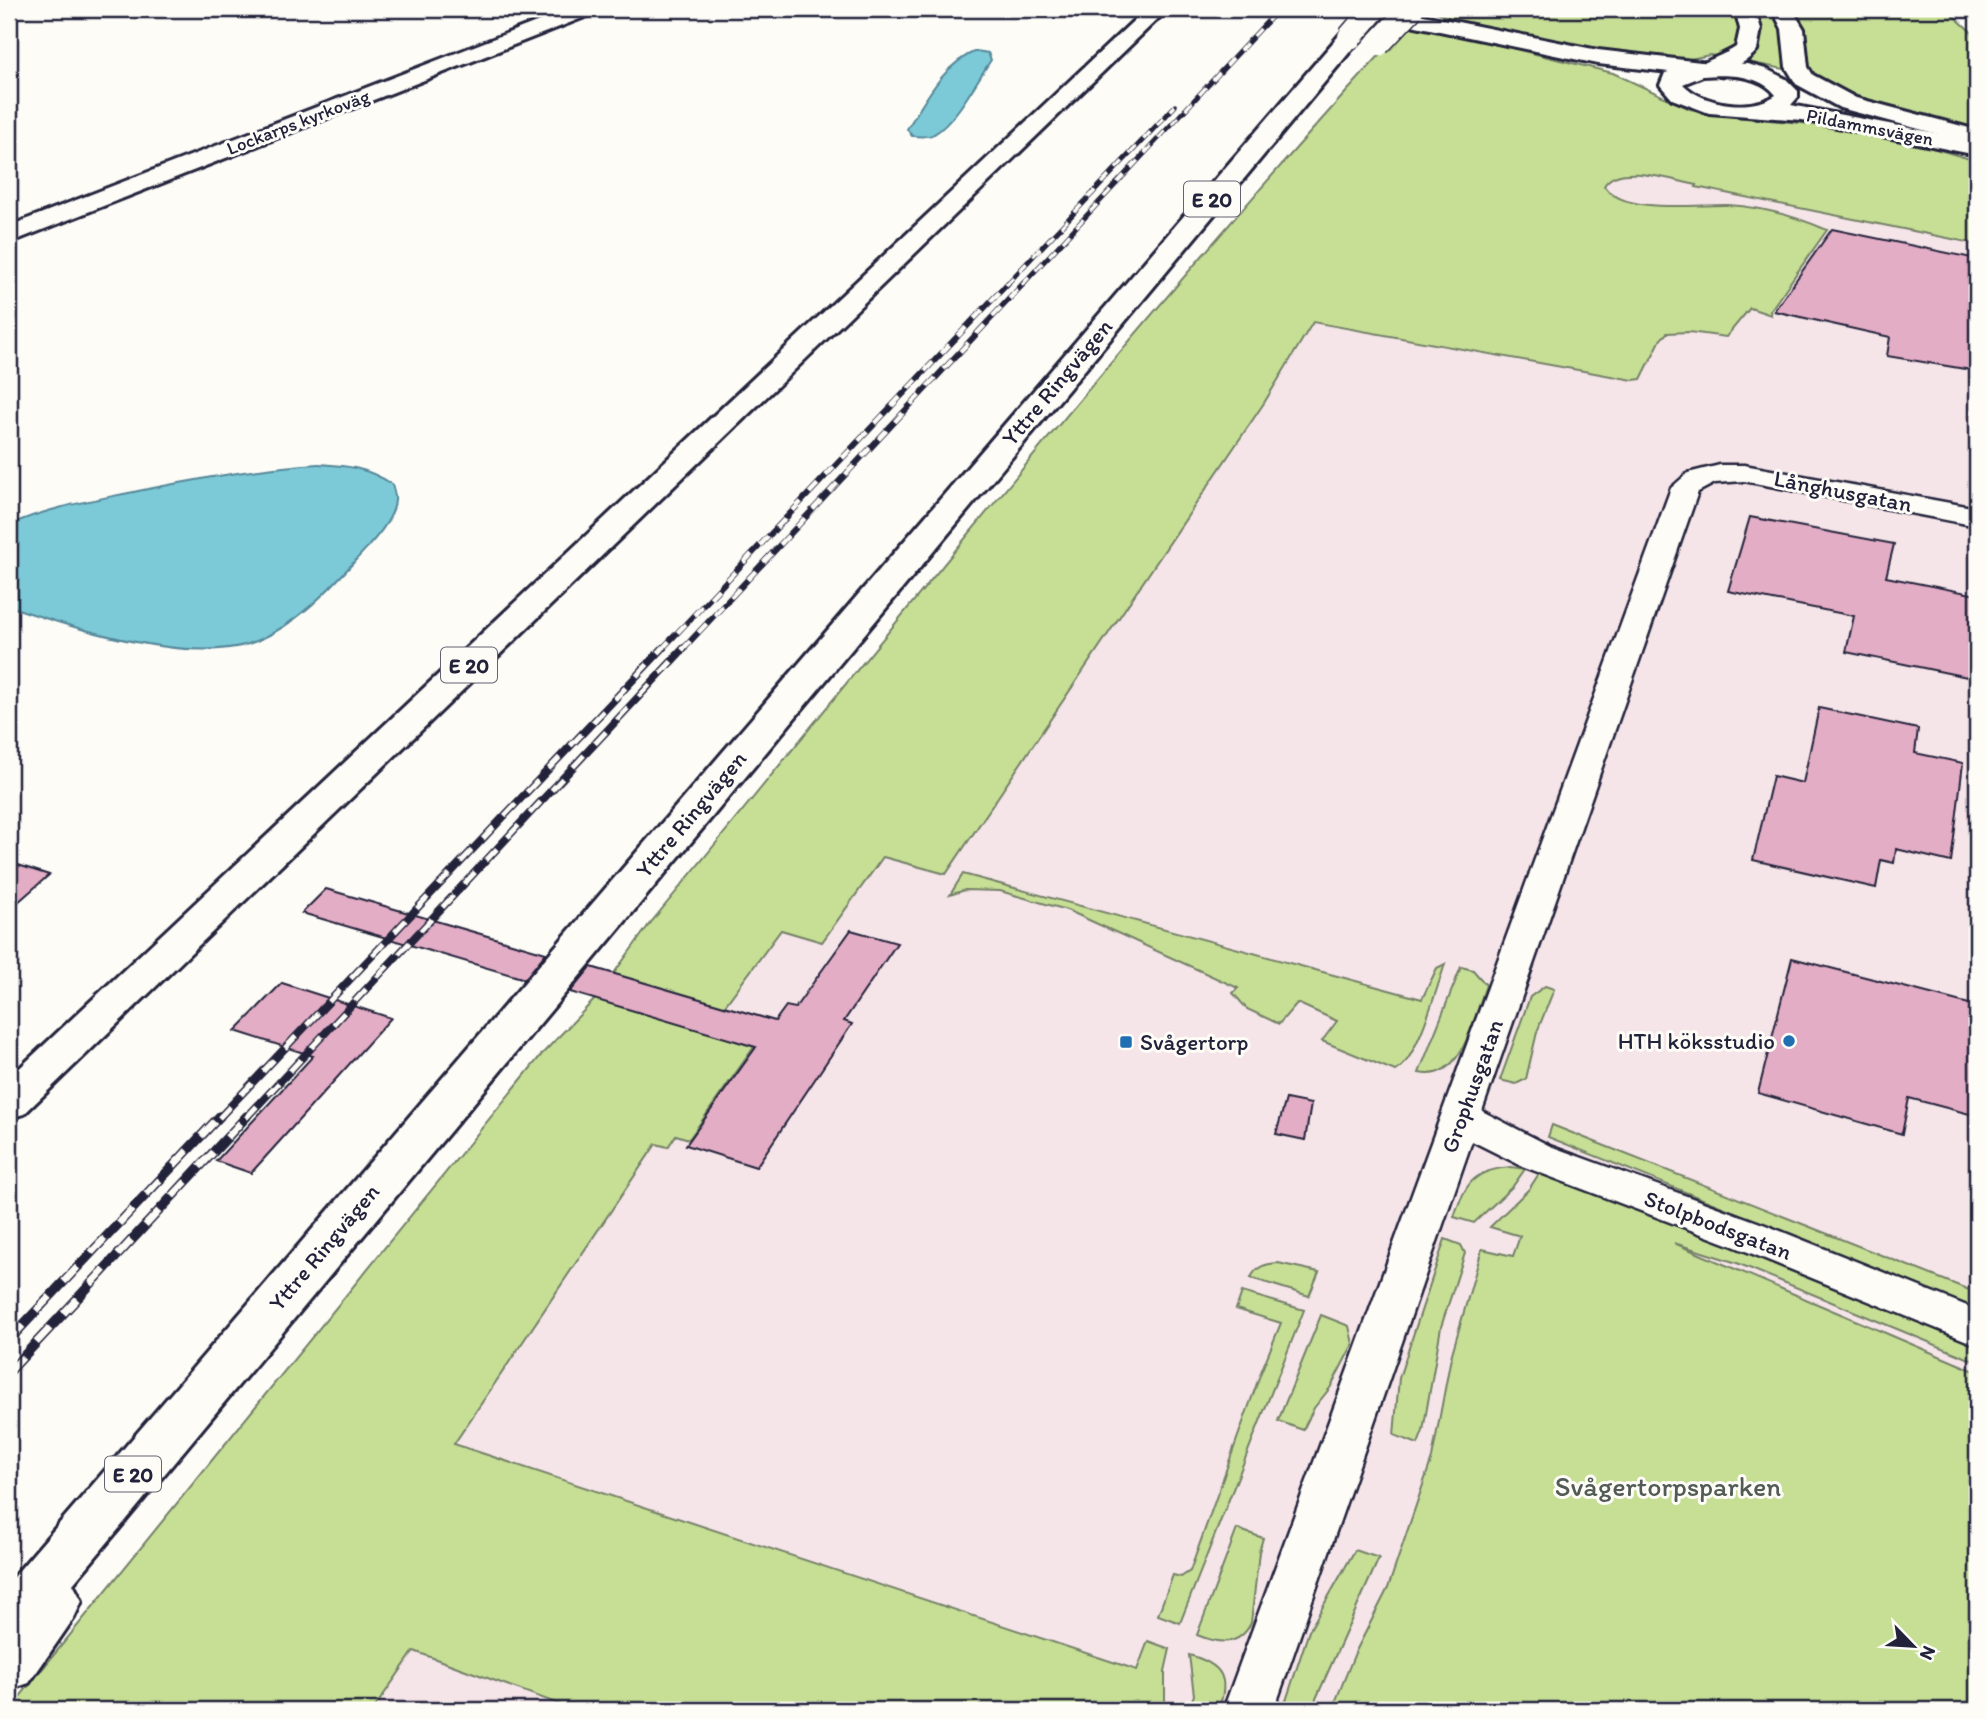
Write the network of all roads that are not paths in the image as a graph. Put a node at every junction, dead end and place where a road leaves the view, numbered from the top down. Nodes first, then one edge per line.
1 (588, 9) edge
2 (1127, 9) edge
3 (1158, 9) edge
4 (1363, 9) edge
5 (1374, 9) edge
6 (1411, 9) edge
7 (1745, 9) edge
8 (1782, 9) edge
9 (1534, 46) junction
10 (1704, 68) junction
11 (1783, 87) junction
12 (1676, 93) junction
13 (1762, 109) junction
14 (1976, 141) edge
15 (930, 227) junction
16 (9, 235) edge
17 (1074, 361) junction
18 (1709, 475) joint
19 (1977, 517) edge
20 (9, 1103) edge
21 (1462, 1118) junction
22 (258, 1326) junction
23 (1977, 1328) edge
24 (9, 1621) edge
25 (9, 1665) edge
26 (1248, 1710) edge

1 - 16 main road, Lockarps kyrkoväg
2 - 15 main road
3 - 15 main road, E 20
4 - 9 main road, Pildammsvägen
5 - 17 main road, Yttre Ringvägen / E 20, bridge
6 - 17 main road, bridge
7 - 10 main road
8 - 11 main road
8 - 14 main road
9 - 10 main road, Pildammsvägen
9 - 12 main road, Pildammsvägen
10 - 11 main road, Pildammsvägen
10 - 12 main road
11 - 13 main road, Pildammsvägen
11 - 14 main road, Pildammsvägen
12 - 13 main road, Pildammsvägen
13 - 14 main road, Pildammsvägen
15 - 20 main road, E 20
17 - 22 main road, Yttre Ringvägen / E 20
18 - 19 street, Långhusgatan
18 - 21 street, Grophusgatan
21 - 23 street, Stolpbodsgatan
21 - 26 street, Grophusgatan
22 - 24 main road, Yttre Ringvägen / E 20
22 - 25 main road

